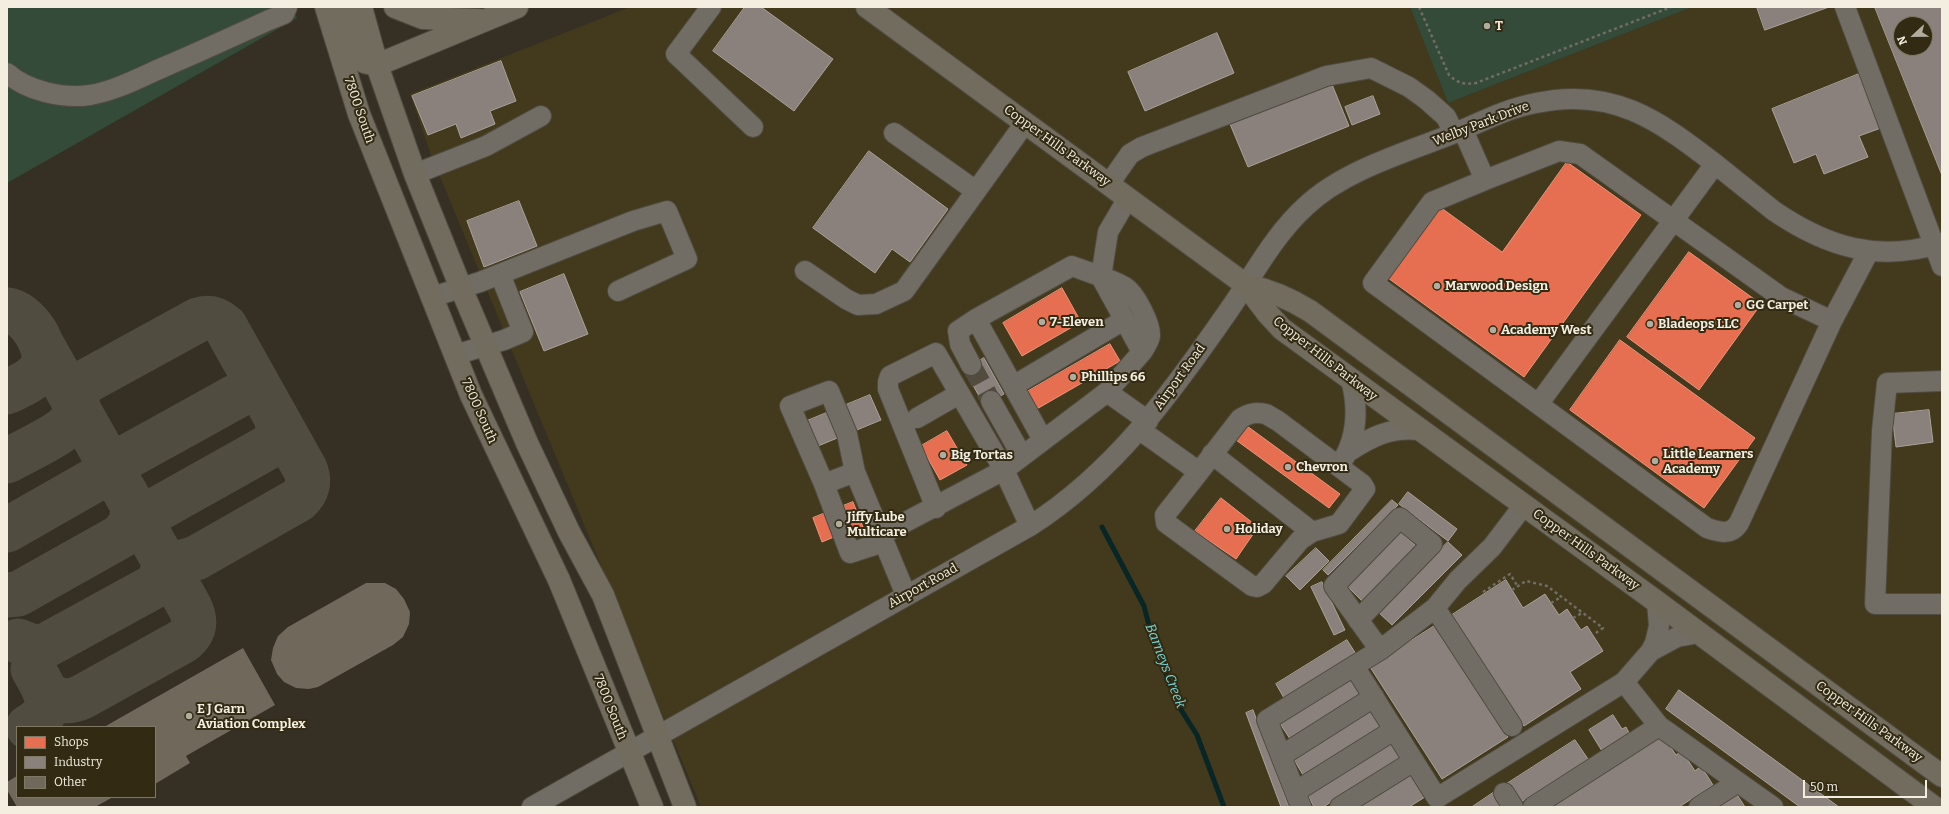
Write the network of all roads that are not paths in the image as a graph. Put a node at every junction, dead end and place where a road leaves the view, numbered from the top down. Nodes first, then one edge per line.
1 (287, 7) edge
2 (326, 7) edge
3 (342, 7) edge
4 (361, 7) edge
5 (395, 7) edge
6 (516, 7) edge
7 (711, 7) edge
8 (867, 7) edge
9 (1845, 7) edge
10 (484, 20) junction
11 (377, 65) junction
12 (7, 73) edge
13 (541, 116) dead end
14 (1025, 124) junction
15 (753, 127) dead end
16 (1458, 131) junction
17 (894, 133) dead end
18 (1715, 164) junction
19 (415, 174) junction
20 (1486, 180) junction
21 (1109, 184) junction
22 (976, 191) junction
23 (1128, 198) junction
24 (1673, 220) junction
25 (1938, 244) edge
26 (1869, 251) junction
27 (1942, 266) edge
28 (805, 271) dead end
29 (500, 274) junction
30 (1101, 277) junction
31 (1246, 285) junction
32 (461, 288) junction
33 (618, 291) dead end
34 (432, 297) junction
35 (976, 319) junction
36 (1124, 320) junction
37 (1832, 321) junction
38 (484, 346) junction
39 (1142, 352) junction
40 (455, 355) junction
41 (971, 365) tunnel mouth
42 (1351, 380) junction
43 (1942, 381) edge
44 (1013, 386) junction
45 (1107, 392) junction
46 (959, 394) junction
47 (991, 401) tunnel mouth
48 (1539, 403) junction
49 (917, 418) dead end
50 (1144, 425) junction
51 (1419, 430) junction
52 (1043, 440) junction
53 (1212, 454) junction
54 (1022, 456) junction
55 (1344, 459) junction
56 (1004, 470) junction
57 (855, 472) junction
58 (1199, 472) junction
59 (824, 484) junction
60 (1524, 505) junction
61 (936, 508) junction
62 (1030, 526) junction
63 (1312, 532) junction
64 (883, 539) junction
65 (906, 596) junction
66 (1657, 602) junction
67 (1942, 604) edge
68 (1435, 608) junction
69 (1358, 620) junction
70 (1699, 633) junction
71 (1380, 650) junction
72 (1651, 651) junction
73 (1354, 666) junction
74 (1624, 682) junction
75 (1374, 698) junction
76 (1512, 726) dead end
77 (1658, 726) junction
78 (1394, 730) junction
79 (657, 736) junction
80 (629, 752) junction
81 (1281, 756) junction
82 (1414, 761) junction
83 (1942, 776) edge
84 (1738, 782) junction
85 (1298, 799) edge
86 (1436, 802) edge
87 (532, 807) edge
88 (652, 807) edge
89 (685, 807) edge
90 (1340, 807) edge
91 (1533, 807) edge
92 (1698, 807) edge
93 (1774, 807) edge
94 (1934, 807) edge

1 - 12 street
2 - 34 main road, 7800 South
3 - 11 main road
4 - 11 main road
5 - 10 main road
6 - 10 main road
7 - 15 street
8 - 14 main road, Copper Hills Parkway
9 - 25 street
10 - 11 main road
11 - 19 main road
13 - 19 street
14 - 21 main road, Copper Hills Parkway
14 - 22 street
16 - 18 street, Welby Park Drive
16 - 20 street
16 - 21 street
16 - 31 street, Welby Park Drive
17 - 22 street
18 - 24 street
18 - 26 street, Welby Park Drive
19 - 32 main road
20 - 24 street
20 - 48 street
21 - 23 main road, Copper Hills Parkway
22 - 28 street
23 - 30 street
23 - 31 main road, Copper Hills Parkway
24 - 37 street
24 - 48 street
25 - 26 street, Welby Park Drive
25 - 27 street
26 - 37 street
29 - 32 street
29 - 33 street
29 - 38 street
30 - 35 street
30 - 36 street
30 - 39 street
31 - 42 main road, Copper Hills Parkway
31 - 50 street, Airport Road
31 - 83 main road, Copper Hills Parkway
32 - 34 street
32 - 38 main road
34 - 40 main road, 7800 South
35 - 41 street
35 - 44 street
36 - 39 street
36 - 44 street
37 - 48 street
38 - 40 street
38 - 79 main road
39 - 45 street
40 - 80 main road, 7800 South
42 - 51 main road, Copper Hills Parkway
42 - 55 street
43 - 67 street
44 - 52 street
45 - 50 street
45 - 52 street
46 - 49 street
46 - 56 street
46 - 61 street
47 - 54 street
50 - 58 street
50 - 62 street, Airport Road
51 - 55 street
51 - 60 main road, Copper Hills Parkway
52 - 54 street
53 - 55 street
53 - 58 street
53 - 63 street
54 - 56 street
55 - 63 street
56 - 61 street
56 - 62 street
57 - 59 street
57 - 59 street
57 - 64 street
58 - 63 street
59 - 64 street
60 - 66 main road, Copper Hills Parkway
60 - 68 street
61 - 64 street
62 - 65 street, Airport Road
64 - 65 street
65 - 79 street, Airport Road
66 - 70 main road, Copper Hills Parkway
66 - 72 street
68 - 71 street
68 - 76 street
69 - 69 street
69 - 71 street
70 - 72 street
70 - 94 main road, Copper Hills Parkway
71 - 73 street
72 - 74 street
73 - 75 street
73 - 81 street
74 - 77 street
74 - 86 street
75 - 78 street
75 - 81 street
77 - 84 street
77 - 91 street
78 - 82 street
78 - 85 street
79 - 80 street, Airport Road
79 - 89 main road
80 - 87 street, Airport Road
80 - 88 main road, 7800 South
81 - 85 street
82 - 86 street
82 - 90 street
84 - 92 street
84 - 93 street

